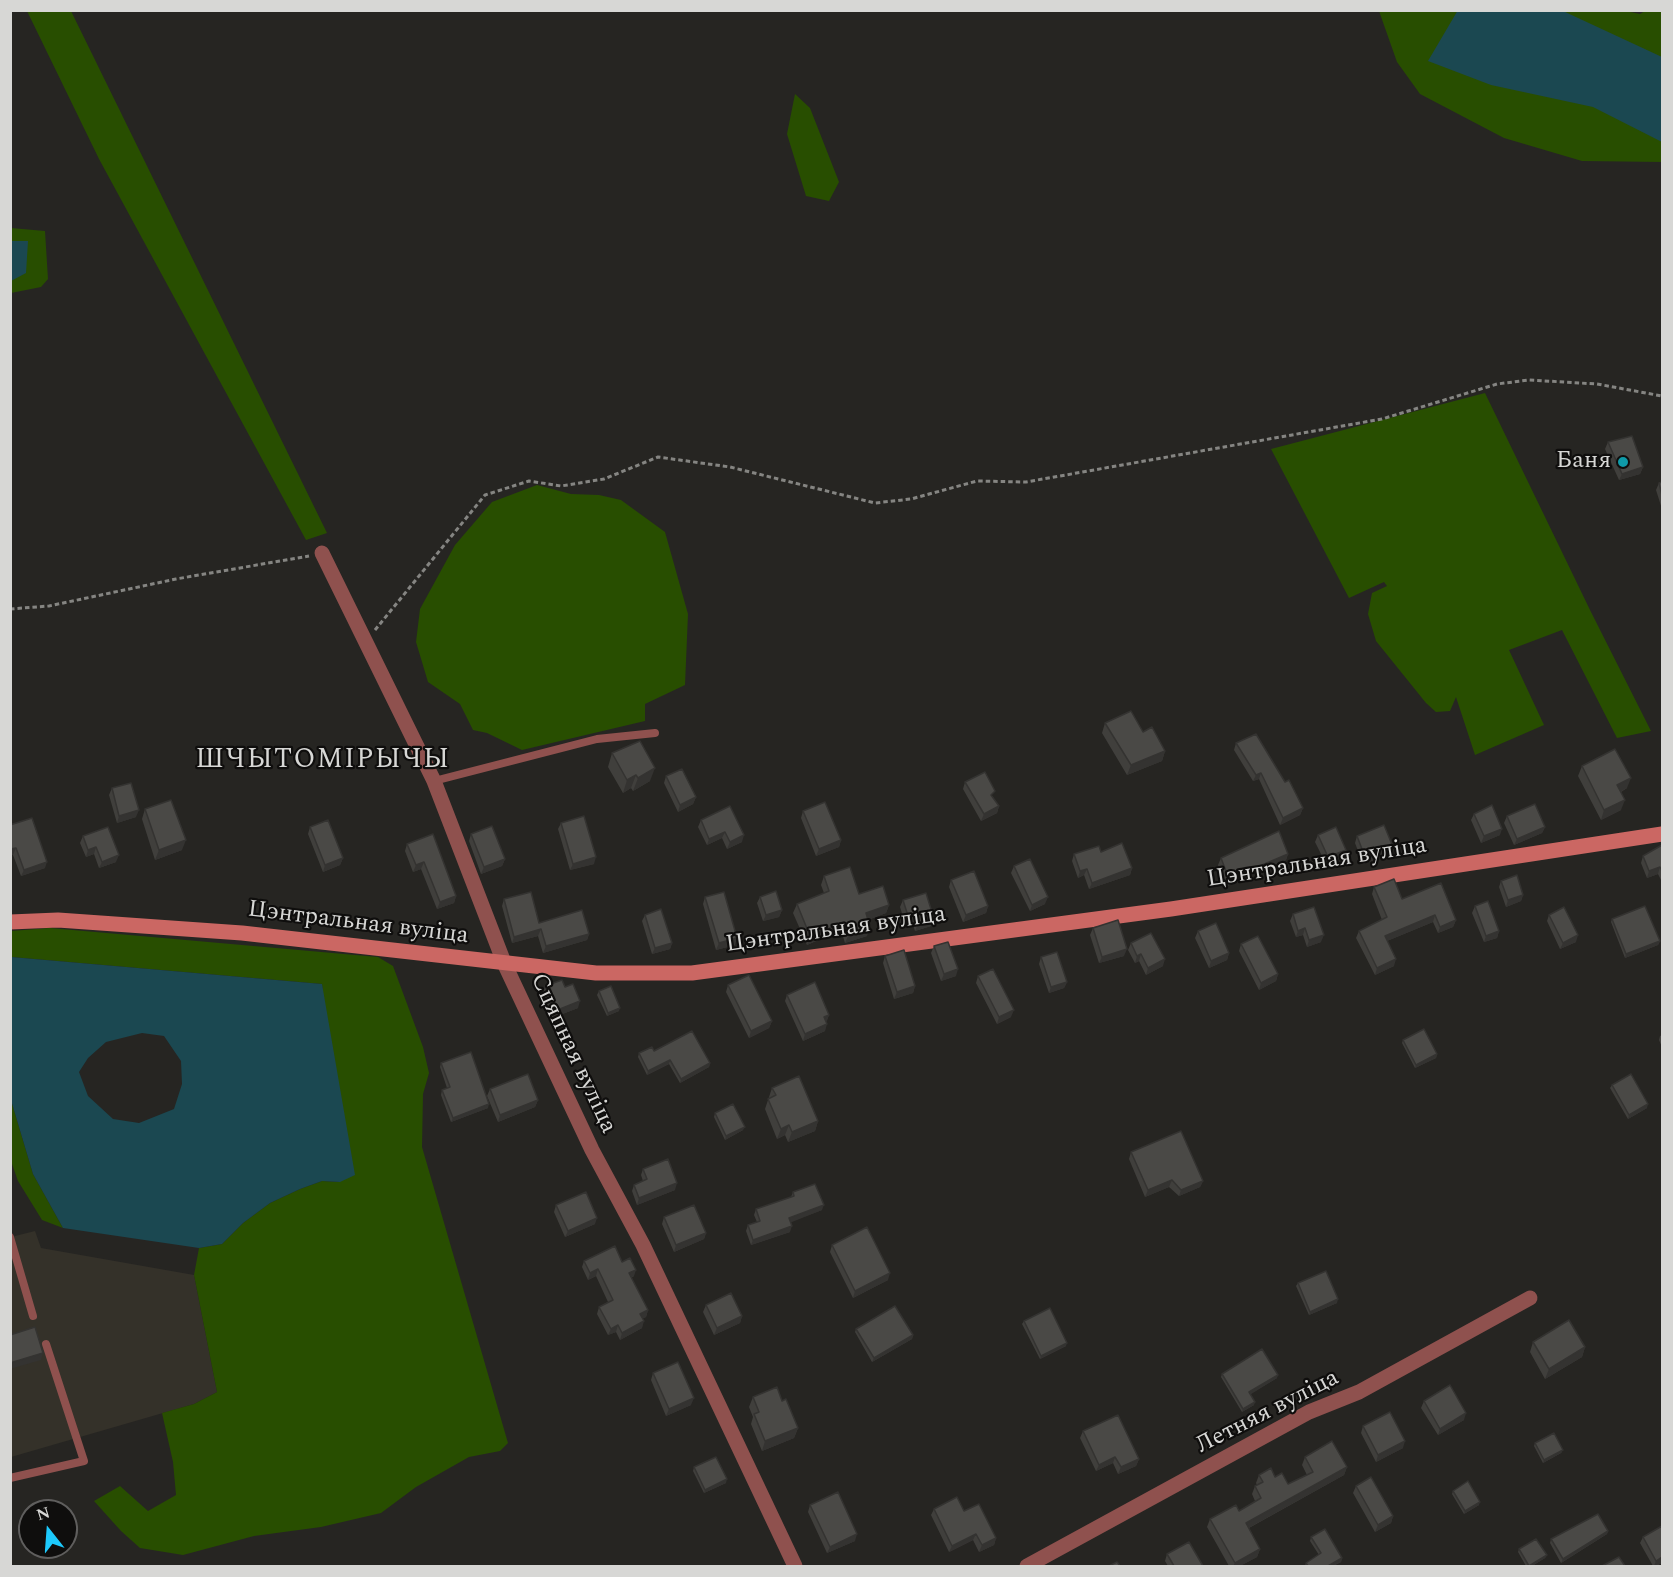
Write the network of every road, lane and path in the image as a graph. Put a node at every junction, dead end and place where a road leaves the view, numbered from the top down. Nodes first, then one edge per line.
1 (1662, 396) edge
2 (322, 553) joint
3 (10, 609) edge
4 (364, 643) junction
5 (655, 734) dead end
6 (434, 782) junction
7 (1662, 834) edge
8 (10, 922) edge
9 (505, 965) junction
10 (10, 1237) edge
11 (1530, 1298) dead end
12 (33, 1316) dead end
13 (46, 1344) dead end
14 (10, 1478) edge
15 (795, 1566) edge
16 (1027, 1566) edge

1 - 4 path
2 - 3 path
2 - 4 street, Сцяпная вуліца
4 - 6 street, Сцяпная вуліца
5 - 6 lane
6 - 9 street, Сцяпная вуліца
7 - 9 street, Цэнтральная вуліца
8 - 9 street, Цэнтральная вуліца
9 - 15 street, Сцяпная вуліца
10 - 12 lane
11 - 16 street, Летняя вуліца
13 - 14 lane

